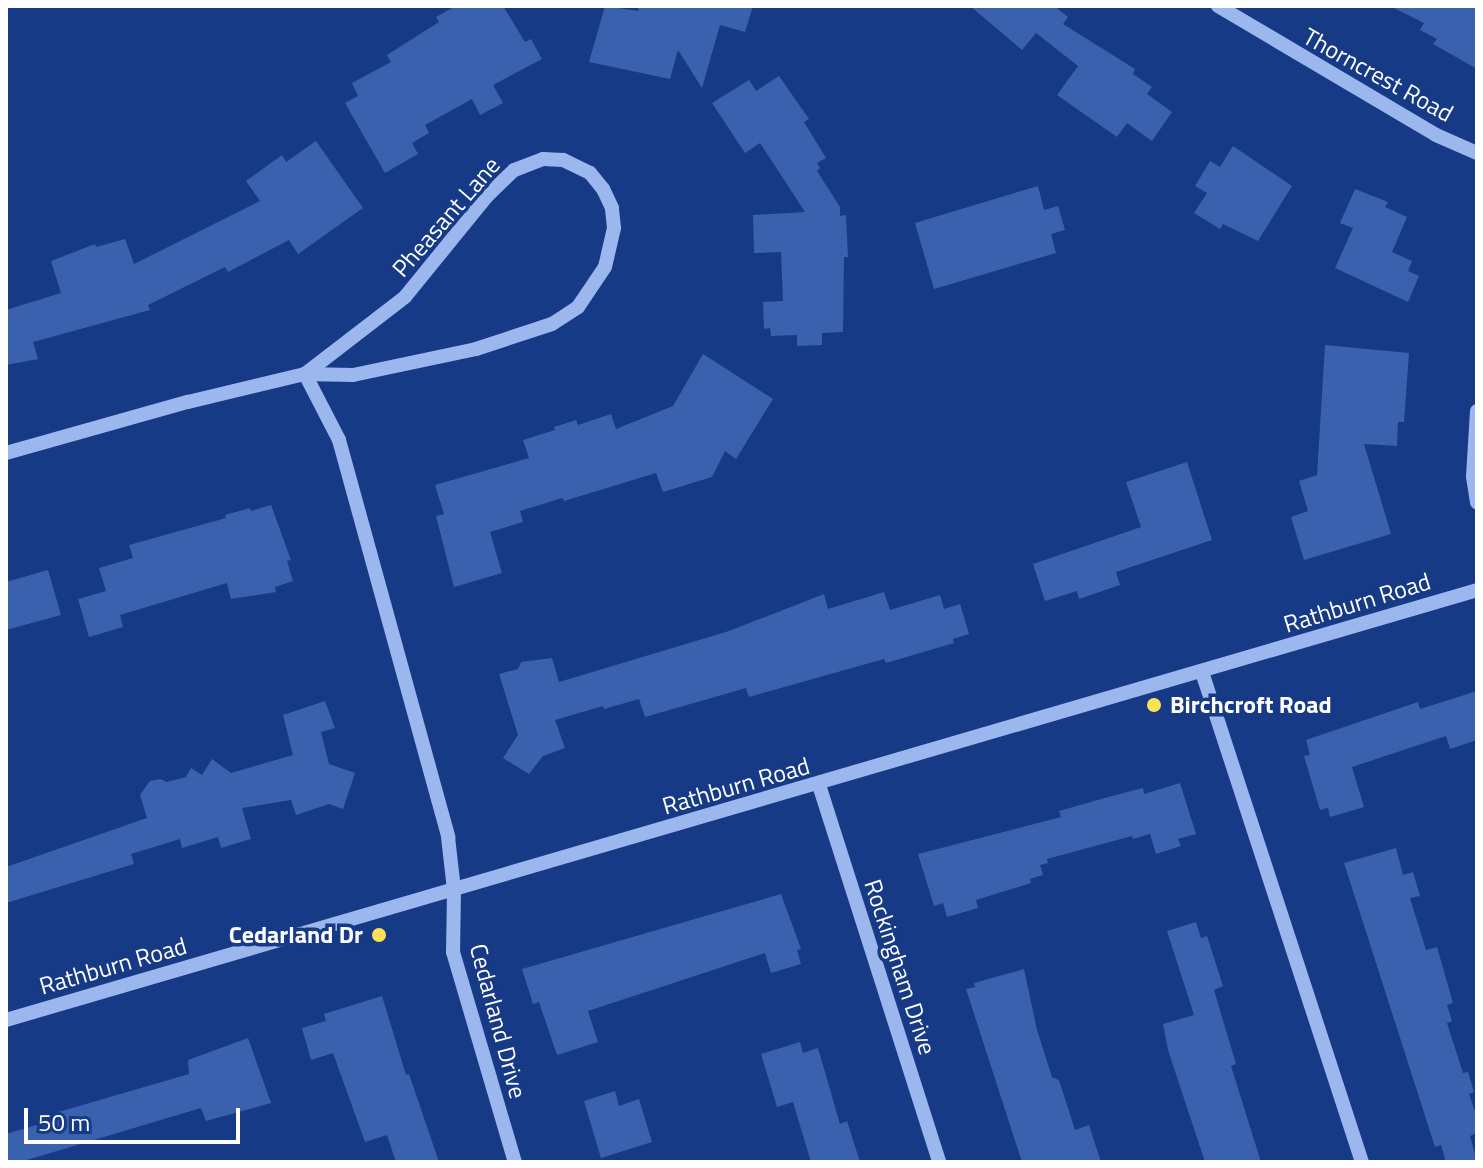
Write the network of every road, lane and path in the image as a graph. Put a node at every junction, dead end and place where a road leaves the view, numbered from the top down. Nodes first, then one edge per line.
1 (1218, 6) edge
2 (1477, 153) edge
3 (305, 374) junction
4 (1477, 411) edge
5 (6, 453) edge
6 (1477, 503) edge
7 (1477, 590) edge
8 (1202, 672) junction
9 (819, 785) junction
10 (454, 890) junction
11 (6, 1020) edge
12 (515, 1162) edge
13 (939, 1162) edge
14 (1362, 1162) edge

1 - 2 street, Thorncrest Road
3 - 3 street, Pheasant Lane
3 - 5 street, Pheasant Lane
3 - 10 street
4 - 6 street
7 - 8 street, Rathburn Road
8 - 9 street, Rathburn Road
8 - 14 street
9 - 10 street, Rathburn Road
9 - 13 street, Rockingham Drive
10 - 11 street, Rathburn Road
10 - 12 street, Cedarland Drive

